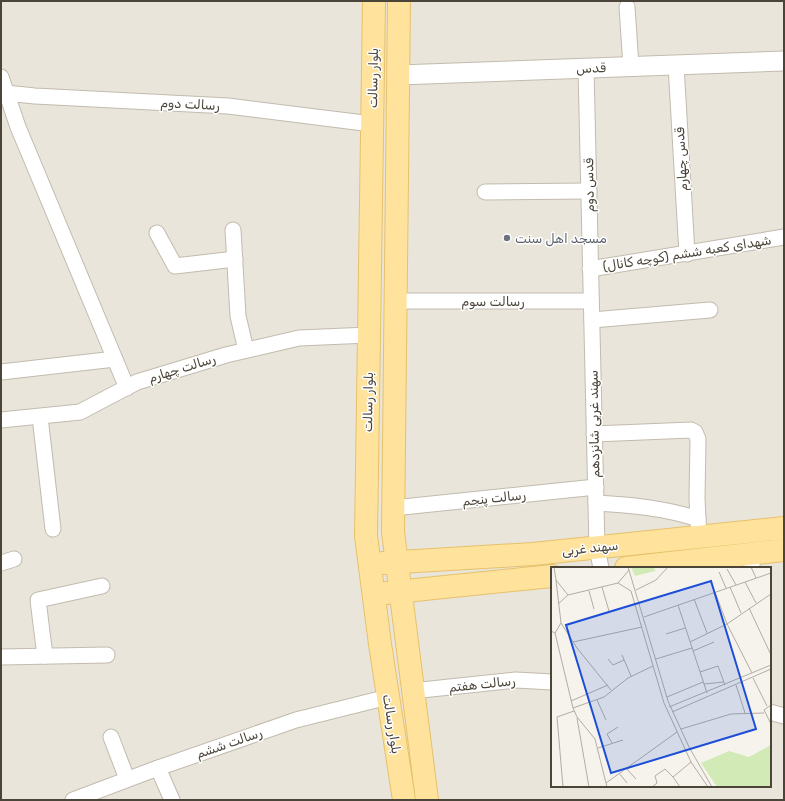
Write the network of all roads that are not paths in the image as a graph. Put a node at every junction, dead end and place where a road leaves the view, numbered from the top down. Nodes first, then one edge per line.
1 (374, 1) edge
2 (399, 1) edge
3 (627, 7) dead end
4 (784, 61) edge
5 (676, 65) junction
6 (631, 66) junction
7 (586, 68) junction
8 (398, 75) junction
9 (1, 77) edge
10 (6, 93) junction
11 (372, 124) junction
12 (589, 191) junction
13 (485, 192) dead end
14 (233, 230) dead end
15 (157, 233) dead end
16 (784, 237) edge
17 (687, 254) junction
18 (235, 259) junction
19 (590, 269) junction
20 (395, 301) junction
21 (591, 301) junction
22 (710, 310) dead end
23 (592, 320) junction
24 (369, 335) junction
25 (246, 350) junction
26 (115, 359) junction
27 (1, 372) edge
28 (127, 388) junction
29 (40, 416) junction
30 (1, 420) edge
31 (594, 434) junction
32 (596, 487) junction
33 (596, 503) junction
34 (393, 508) junction
35 (699, 528) junction
36 (784, 528) edge
37 (53, 529) dead end
38 (749, 532) junction
39 (784, 550) edge
40 (599, 558) edge
41 (752, 561) edge
42 (396, 562) junction
43 (369, 564) junction
44 (644, 567) edge
45 (551, 576) edge
46 (102, 586) dead end
47 (400, 592) junction
48 (373, 595) junction
49 (107, 655) dead end
50 (45, 656) junction
51 (1, 657) edge
52 (551, 682) edge
53 (412, 691) junction
54 (388, 697) junction
55 (771, 712) edge
56 (784, 716) edge
57 (111, 737) dead end
58 (158, 768) junction
59 (127, 779) junction
60 (78, 799) edge
61 (172, 800) edge
62 (404, 800) edge
63 (427, 800) edge

1 - 11 main road, بلوار رسالت
2 - 8 main road, بلوار رسالت
3 - 6 street
4 - 5 street, قدس
5 - 6 street, قدس
5 - 17 street, قدس چهارم
6 - 7 street, قدس
7 - 8 street, قدس
7 - 12 street, قدس دوم
8 - 20 main road, بلوار رسالت
9 - 10 street
10 - 11 street, رسالت دوم
10 - 26 street
11 - 24 main road, بلوار رسالت
12 - 13 street
12 - 19 street, قدس دوم
14 - 18 street
15 - 18 street
16 - 17 street, شهدای کعبه ششم (کوچه کانال)
17 - 19 street, شهدای کعبه ششم (کوچه کانال)
18 - 25 street
19 - 21 street, قدس دوم
20 - 21 street, رسالت سوم
20 - 34 main road, بلوار رسالت
21 - 23 street, سهند غربی شانزدهم
22 - 23 street
23 - 31 street, سهند غربی شانزدهم
24 - 25 street, رسالت چهارم
24 - 43 main road, بلوار رسالت
25 - 28 street, رسالت چهارم
26 - 27 street
26 - 28 street
28 - 29 street, رسالت چهارم
29 - 30 street, رسالت چهارم
29 - 37 street
31 - 32 street, سهند غربی شانزدهم
31 - 35 street
32 - 33 street, سهند غربی شانزدهم
32 - 34 street, رسالت پنجم
33 - 35 street
33 - 40 street, سهند غربی شانزدهم
34 - 42 main road, بلوار رسالت
35 - 38 main road, سهند غربی
35 - 40 main road, سهند غربی
36 - 38 main road, سهند غربی
38 - 41 main road
39 - 41 main road, سهند غربی
40 - 42 main road, سهند غربی
41 - 44 main road, سهند غربی
42 - 43 main road, سهند غربی
42 - 47 main road, بلوار رسالت
43 - 48 main road, بلوار رسالت
45 - 47 main road
46 - 50 street
47 - 48 main road
47 - 53 main road, بلوار رسالت
48 - 54 main road, بلوار رسالت
49 - 50 street
50 - 51 street
52 - 53 street, رسالت هفتم
53 - 63 main road, بلوار رسالت
54 - 58 street, رسالت ششم
54 - 62 main road, بلوار رسالت
55 - 56 street
57 - 59 street
58 - 59 street, رسالت ششم
58 - 61 street
59 - 60 street, رسالت ششم

